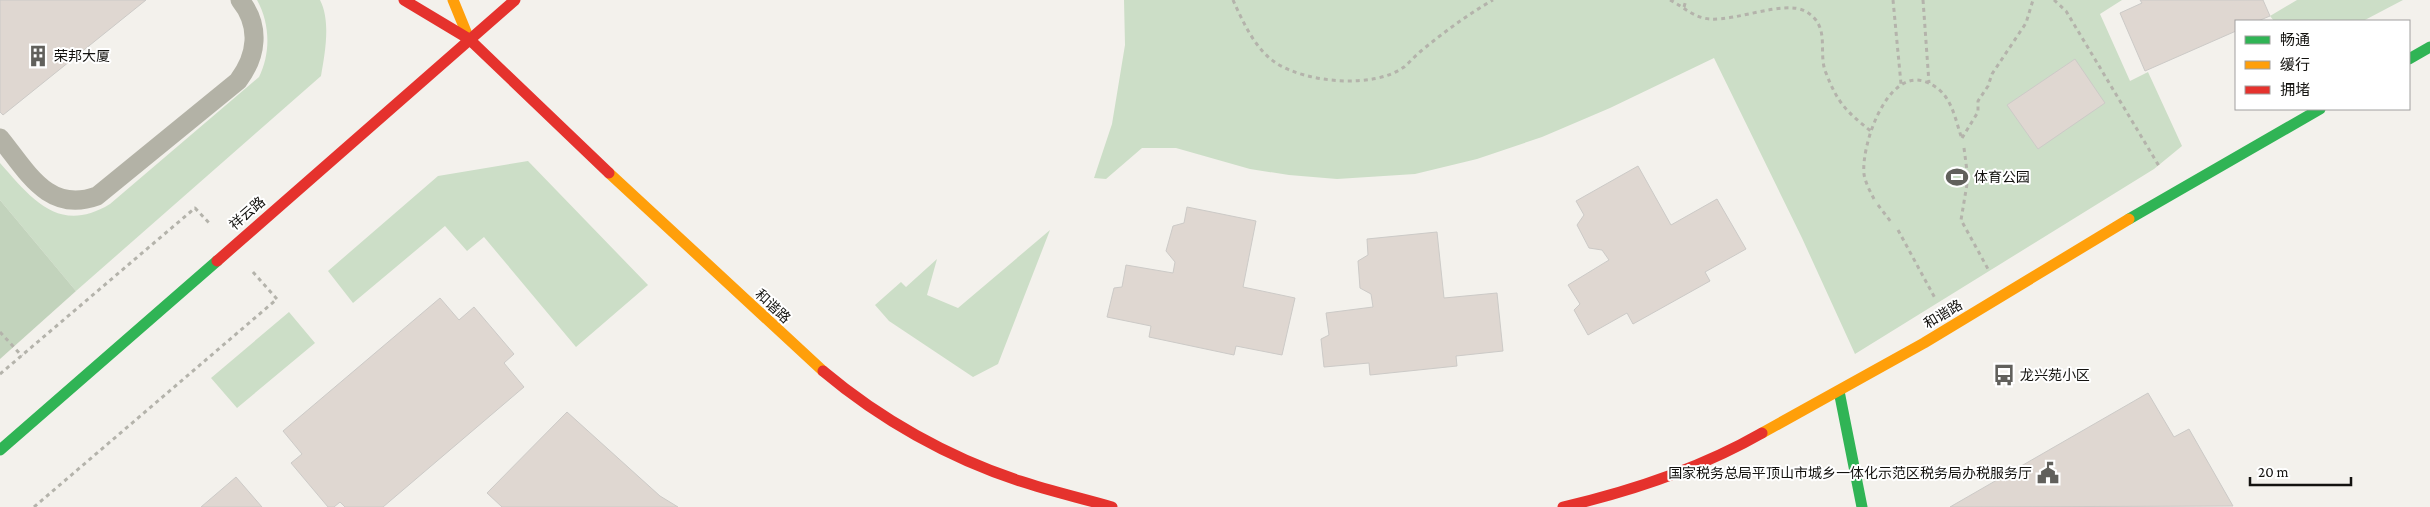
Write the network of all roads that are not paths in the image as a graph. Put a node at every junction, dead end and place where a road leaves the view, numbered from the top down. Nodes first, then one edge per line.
1 (240, 0) edge
2 (404, 0) edge
3 (453, 0) edge
4 (515, 0) edge
5 (469, 39) junction
6 (2430, 47) edge
7 (2410, 58) edge
8 (2318, 110) edge
9 (0, 138) edge
10 (1839, 391) junction
11 (0, 450) edge
12 (1112, 507) edge
13 (1563, 507) edge
14 (1862, 507) edge

1 - 9 lane
2 - 5 street
3 - 5 street
4 - 5 street, 祥云路
5 - 11 street, 祥云路
5 - 12 street, 和谐路
6 - 7 street
8 - 10 street, 和谐路
10 - 13 street, 和谐路
10 - 14 street

